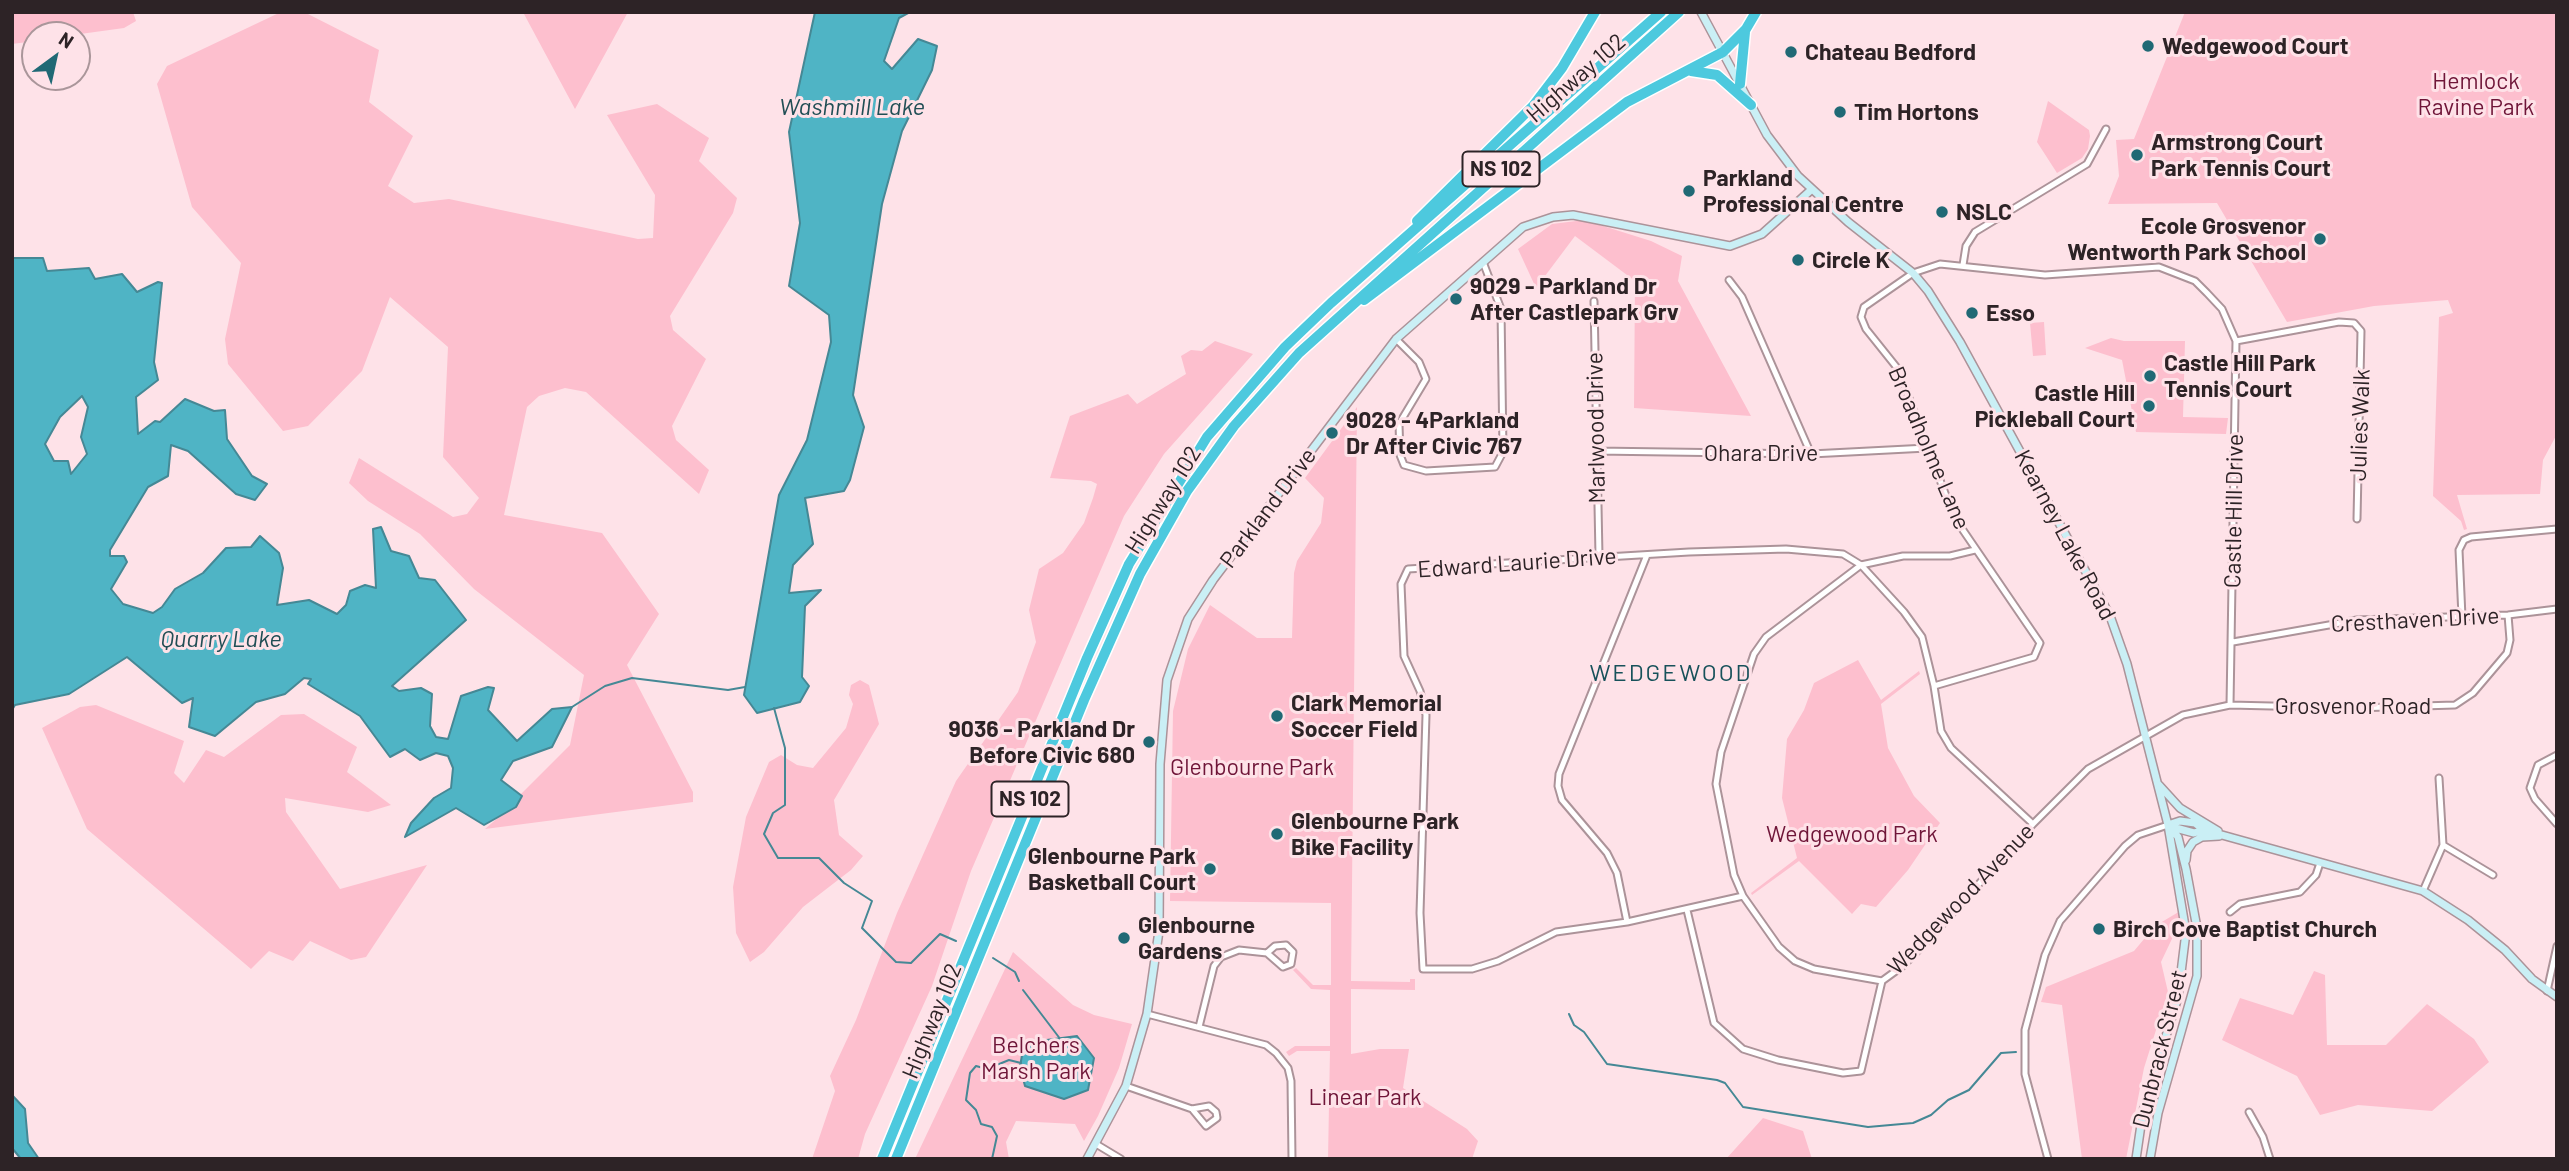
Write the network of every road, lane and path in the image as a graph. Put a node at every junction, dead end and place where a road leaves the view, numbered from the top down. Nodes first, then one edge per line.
1 (1595, 12) edge
2 (1661, 12) edge
3 (1679, 12) edge
4 (1701, 12) edge
5 (1756, 12) edge
6 (1746, 29) junction
7 (1723, 52) junction
8 (1691, 71) junction
9 (1740, 84) junction
10 (1751, 105) junction
11 (2106, 129) dead end
12 (1811, 190) junction
13 (1483, 262) junction
14 (1963, 265) junction
15 (1913, 273) junction
16 (1729, 280) dead end
17 (1354, 283) junction
18 (1594, 301) dead end
19 (1326, 328) junction
20 (1396, 340) junction
21 (2236, 341) junction
22 (1927, 448) junction
23 (1596, 451) junction
24 (1811, 454) junction
25 (2357, 519) dead end
26 (2557, 529) edge
27 (1975, 550) junction
28 (1647, 555) junction
29 (1599, 556) junction
30 (1861, 565) junction
31 (2557, 609) edge
32 (2508, 615) junction
33 (2462, 617) junction
34 (2233, 642) junction
35 (1934, 686) junction
36 (2230, 705) junction
37 (2146, 737) junction
38 (2557, 755) edge
39 (2439, 778) dead end
40 (2156, 782) junction
41 (2033, 824) junction
42 (2557, 824) edge
43 (2168, 825) junction
44 (2226, 835) junction
45 (2443, 845) junction
46 (2320, 863) junction
47 (2186, 869) junction
48 (2493, 875) dead end
49 (2423, 891) junction
50 (1743, 896) junction
51 (1687, 911) junction
52 (2231, 912) dead end
53 (1627, 922) junction
54 (2557, 946) edge
55 (1266, 953) junction
56 (1882, 981) junction
57 (2547, 991) junction
58 (2557, 997) edge
59 (1147, 1014) junction
60 (1199, 1027) junction
61 (1126, 1086) junction
62 (1192, 1109) junction
63 (2249, 1112) dead end
64 (1096, 1144) junction
65 (882, 1159) edge
66 (896, 1159) edge
67 (1087, 1159) edge
68 (1121, 1159) edge
69 (1292, 1159) edge
70 (2048, 1159) edge
71 (2136, 1159) edge
72 (2150, 1159) edge
73 (2270, 1159) edge

1 - 17 highway
2 - 17 highway, Highway 102 / NS 102
3 - 19 highway, Highway 102 / NS 102
4 - 7 main road, Kearney Lake Road
5 - 6 highway
6 - 7 highway
6 - 9 highway
7 - 8 highway
7 - 9 main road, Kearney Lake Road
8 - 10 highway
8 - 19 highway
9 - 10 main road, Kearney Lake Road
10 - 12 main road, Kearney Lake Road
11 - 14 street
12 - 13 main road, Parkland Drive
12 - 15 main road, Kearney Lake Road
13 - 20 main road, Parkland Drive
13 - 20 street
14 - 15 street, Castle Hill Drive
14 - 21 street, Castle Hill Drive
15 - 22 street, Broadholme Lane
15 - 37 main road, Kearney Lake Road
16 - 24 street
17 - 65 highway, Highway 102 / NS 102
18 - 23 street, Marlwood Drive
19 - 66 highway, Highway 102 / NS 102
20 - 59 main road, Parkland Drive
21 - 25 street, Julies Walk
21 - 34 street, Castle Hill Drive
22 - 24 street, Ohara Drive
22 - 27 street, Broadholme Lane
23 - 24 street, Ohara Drive
23 - 29 street, Marlwood Drive
26 - 33 street
27 - 30 street, Wedgewood Avenue
27 - 35 street, Broadholme Lane
28 - 29 street, Edward Laurie Drive
28 - 30 street, Edward Laurie Drive
28 - 53 street
29 - 53 street, Edward Laurie Drive
30 - 35 street
30 - 50 street, Wedgewood Avenue
31 - 32 street, Cresthaven Drive
32 - 33 street, Cresthaven Drive
32 - 36 street, Grosvenor Road
33 - 34 street, Cresthaven Drive
34 - 36 street, Castle Hill Drive
35 - 41 street
36 - 37 street, Grosvenor Road
37 - 40 main road, Kearney Lake Road
37 - 41 street, Wedgewood Avenue
38 - 42 street
39 - 45 street
40 - 43 main road, Kearney Lake Road
40 - 44 main road
41 - 56 street, Wedgewood Avenue
43 - 44 main road
43 - 47 main road, Dunbrack Street
43 - 70 street
43 - 71 main road, Dunbrack Street
44 - 46 main road
44 - 47 main road
45 - 48 street
45 - 49 street
46 - 49 main road
46 - 52 street
47 - 72 main road, Dunbrack Street
49 - 57 main road
50 - 51 street
50 - 56 street, Wedgewood Avenue
51 - 53 street
51 - 56 street
54 - 57 street
55 - 55 street
55 - 60 street
57 - 58 main road
59 - 60 street
59 - 61 main road, Parkland Drive
60 - 69 street
61 - 62 street
61 - 64 main road, Parkland Drive
62 - 62 street
63 - 73 street
64 - 67 main road, Parkland Drive
64 - 68 street

